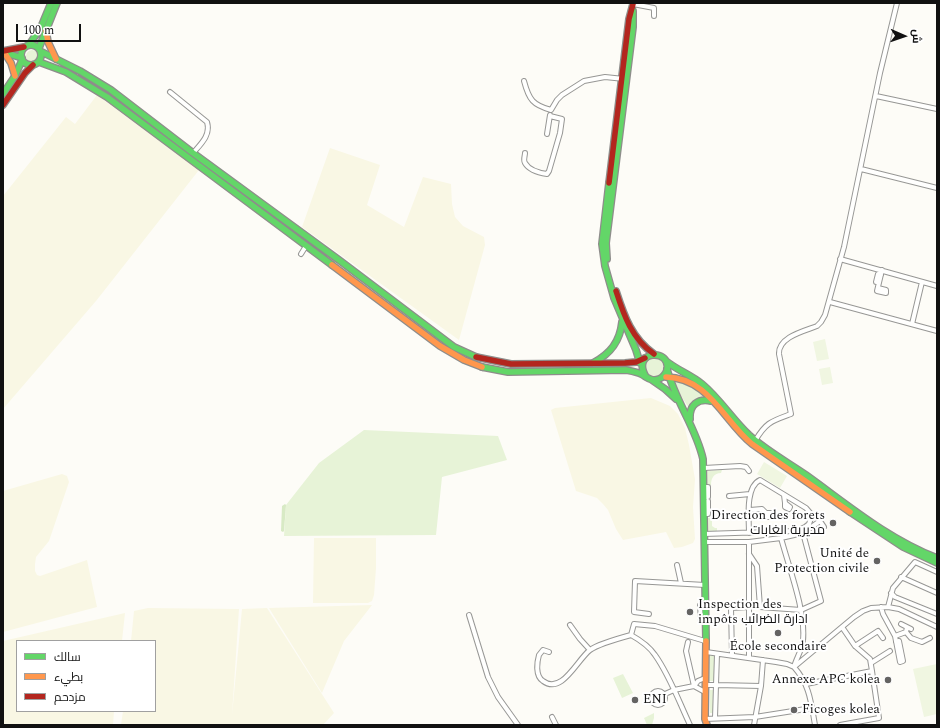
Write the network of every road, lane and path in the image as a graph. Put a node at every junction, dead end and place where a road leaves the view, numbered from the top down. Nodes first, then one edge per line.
1 (51, 3) edge
2 (57, 3) edge
3 (897, 3) edge
4 (633, 4) edge
5 (654, 16) dead end
6 (46, 30) junction
7 (27, 46) junction
8 (41, 50) junction
9 (3, 52) edge
10 (22, 59) junction
11 (56, 59) junction
12 (39, 62) junction
13 (33, 65) junction
14 (15, 76) junction
15 (624, 79) junction
16 (524, 81) dead end
17 (170, 92) dead end
18 (3, 94) edge
19 (876, 96) junction
20 (3, 105) edge
21 (937, 109) edge
22 (551, 110) junction
23 (550, 116) junction
24 (546, 134) dead end
25 (193, 153) junction
26 (525, 153) dead end
27 (860, 169) junction
28 (937, 188) edge
29 (306, 246) junction
30 (301, 254) dead end
31 (840, 259) junction
32 (881, 272) junction
33 (922, 282) junction
34 (937, 286) edge
35 (878, 288) dead end
36 (830, 302) junction
37 (622, 320) junction
38 (912, 324) junction
39 (937, 331) edge
40 (654, 354) junction
41 (643, 359) junction
42 (664, 359) junction
43 (592, 363) junction
44 (667, 368) junction
45 (646, 377) junction
46 (662, 377) junction
47 (669, 377) junction
48 (651, 380) junction
49 (678, 401) junction
50 (712, 401) junction
51 (690, 420) junction
52 (755, 440) junction
53 (704, 468) junction
54 (749, 471) dead end
55 (750, 494) junction
56 (784, 495) junction
57 (729, 496) dead end
58 (785, 503) dead end
59 (750, 510) junction
60 (766, 513) dead end
61 (824, 527) dead end
62 (749, 533) junction
63 (803, 533) junction
64 (704, 534) junction
65 (780, 538) junction
66 (704, 542) junction
67 (749, 542) junction
68 (749, 554) junction
69 (937, 558) edge
70 (937, 563) edge
71 (677, 565) dead end
72 (937, 572) edge
73 (901, 577) junction
74 (681, 583) junction
75 (705, 585) junction
76 (891, 593) junction
77 (937, 594) edge
78 (750, 607) junction
79 (882, 607) junction
80 (888, 607) junction
81 (801, 610) junction
82 (649, 614) dead end
83 (937, 614) edge
84 (469, 615) dead end
85 (901, 624) dead end
86 (570, 625) dead end
87 (842, 627) junction
88 (937, 627) edge
89 (906, 632) junction
90 (631, 635) junction
91 (924, 635) dead end
92 (895, 636) junction
93 (883, 638) dead end
94 (705, 641) junction
95 (688, 642) dead end
96 (896, 642) dead end
97 (855, 646) junction
98 (590, 650) junction
99 (890, 651) dead end
100 (549, 652) dead end
101 (706, 652) junction
102 (717, 654) junction
103 (732, 655) junction
104 (749, 657) junction
105 (763, 660) junction
106 (871, 663) junction
107 (794, 668) junction
108 (872, 671) junction
109 (705, 678) junction
110 (806, 684) junction
111 (705, 685) junction
112 (716, 685) junction
113 (694, 686) junction
114 (761, 686) junction
115 (674, 690) junction
116 (705, 692) junction
117 (665, 694) dead end
118 (812, 708) junction
119 (552, 717) dead end
120 (755, 717) junction
121 (716, 718) junction
122 (705, 719) junction
123 (518, 725) edge
124 (556, 725) edge
125 (690, 725) edge
126 (707, 725) edge
127 (754, 725) edge
128 (815, 725) edge
129 (840, 725) edge

1 - 7 main road
2 - 6 main road
3 - 19 street
4 - 5 street
4 - 15 main road
6 - 8 main road
6 - 11 main road
7 - 8 main road
7 - 9 main road
7 - 10 main road
8 - 11 main road
8 - 12 main road
9 - 10 main road
9 - 14 main road
10 - 13 main road
10 - 14 main road
11 - 25 main road
12 - 13 main road
12 - 29 main road
13 - 20 main road
14 - 18 main road
15 - 22 street
15 - 37 main road
15 - 40 main road
16 - 22 street
17 - 25 street
19 - 21 street
19 - 27 street
22 - 23 street
23 - 24 street
23 - 26 street
25 - 43 main road
27 - 28 street
27 - 31 street
29 - 30 street
29 - 45 main road
31 - 32 street
31 - 36 street
32 - 33 street
32 - 35 street
33 - 34 street
33 - 38 street
36 - 38 street
36 - 52 street
37 - 41 main road
37 - 43 main road
38 - 39 street
40 - 41 main road
40 - 42 main road
41 - 43 main road
41 - 45 main road
42 - 44 main road
42 - 52 main road
44 - 46 main road
44 - 47 main road
45 - 48 main road
46 - 47 main road
46 - 48 main road
47 - 49 main road
47 - 50 main road
48 - 49 main road
49 - 51 main road
50 - 51 main road
50 - 70 main road
51 - 53 main road
52 - 69 main road
53 - 54 street
53 - 64 main road
55 - 56 street
55 - 57 street
55 - 59 street
56 - 58 street
56 - 62 street
59 - 60 street
59 - 62 street
61 - 63 street
62 - 64 street
63 - 65 street
63 - 81 street
64 - 66 main road
65 - 67 street
65 - 81 street
66 - 67 street
66 - 75 main road
67 - 68 street
68 - 78 street
68 - 81 street
71 - 74 street
72 - 73 street
73 - 76 street
73 - 77 street
74 - 75 street
74 - 82 street
75 - 94 main road
76 - 80 street
76 - 83 street
78 - 103 street
78 - 104 street
79 - 80 street
79 - 87 street
79 - 92 street
80 - 88 street
81 - 107 street
84 - 123 street
85 - 89 street
86 - 98 street
87 - 97 street
87 - 107 street
89 - 91 street
89 - 92 street
90 - 94 street
90 - 98 street
90 - 115 street
92 - 96 street
93 - 97 street
94 - 101 main road
95 - 113 street
97 - 106 street
98 - 100 street
99 - 106 street
101 - 102 street
101 - 109 main road
102 - 103 street
102 - 112 street
103 - 104 street
104 - 105 street
105 - 107 street
105 - 114 street
106 - 108 street
107 - 110 street
108 - 110 street
108 - 129 street
109 - 111 main road
109 - 113 street
110 - 118 street
111 - 112 street
111 - 116 main road
112 - 114 street
112 - 121 street
113 - 115 street
113 - 116 street
114 - 120 street
115 - 117 street
115 - 125 street
116 - 122 main road
118 - 120 street
118 - 128 street
119 - 124 street
120 - 121 street
120 - 127 street
121 - 122 street
122 - 126 main road

